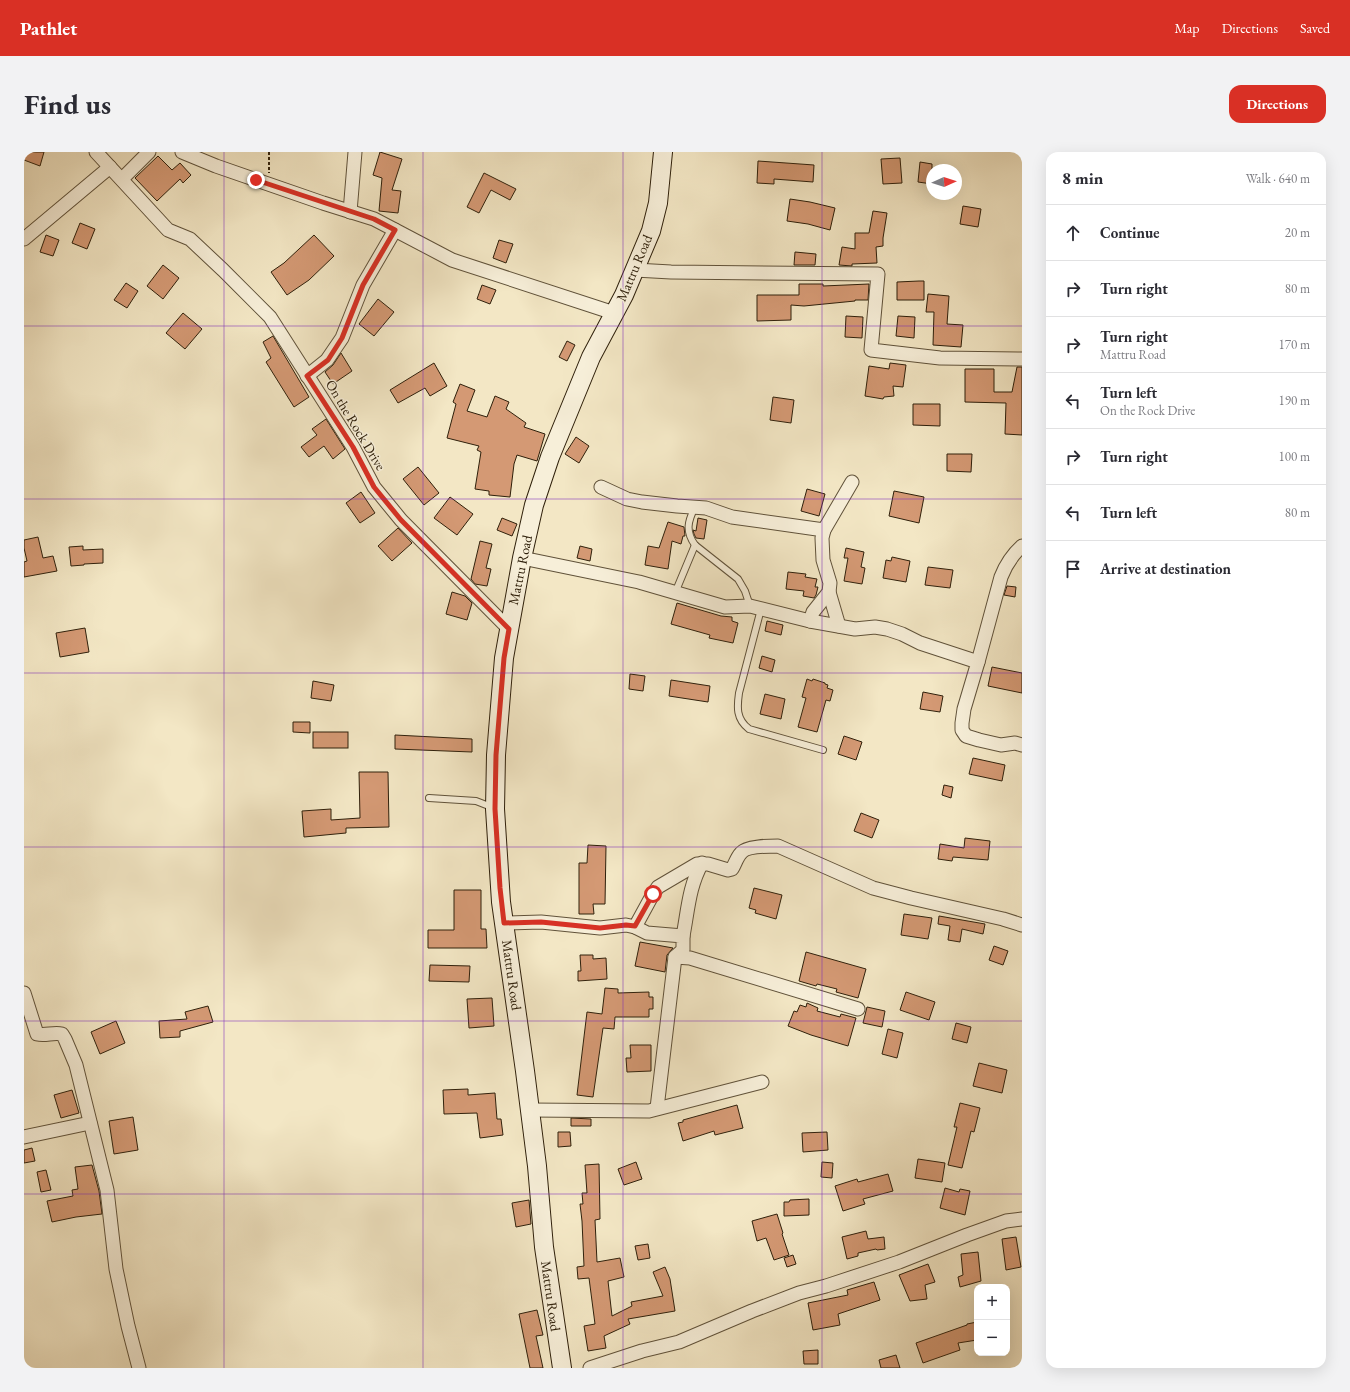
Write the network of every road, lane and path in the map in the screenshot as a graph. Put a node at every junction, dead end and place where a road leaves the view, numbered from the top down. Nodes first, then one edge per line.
1 (96, 152) edge
2 (149, 152) edge
3 (182, 152) edge
4 (269, 152) edge
5 (354, 152) edge
6 (663, 152) edge
7 (110, 167) junction
8 (122, 179) junction
9 (269, 184) junction
10 (350, 212) junction
11 (395, 230) junction
12 (24, 239) edge
13 (635, 270) junction
14 (614, 313) junction
15 (1022, 359) edge
16 (307, 376) junction
17 (852, 482) dead end
18 (601, 487) dead end
19 (695, 507) junction
20 (824, 530) junction
21 (695, 545) junction
22 (1022, 546) edge
23 (522, 558) junction
24 (829, 592) junction
25 (675, 593) junction
26 (755, 608) junction
27 (810, 621) junction
28 (839, 626) junction
29 (509, 629) junction
30 (978, 662) junction
31 (1022, 745) edge
32 (823, 750) dead end
33 (428, 798) dead end
34 (495, 809) junction
35 (702, 863) junction
36 (504, 923) junction
37 (1022, 925) edge
38 (635, 926) junction
39 (683, 936) junction
40 (675, 958) junction
41 (24, 993) edge
42 (858, 1009) dead end
43 (762, 1082) dead end
44 (657, 1108) junction
45 (530, 1110) junction
46 (90, 1123) junction
47 (24, 1137) edge
48 (1022, 1219) edge
49 (138, 1368) edge
50 (562, 1368) edge
51 (590, 1368) edge

1 - 7 street, On the Rock Drive
2 - 8 street
3 - 9 street
4 - 9 path
5 - 10 street
6 - 13 main road, Mattru Road
7 - 8 street, On the Rock Drive
7 - 12 street
8 - 16 street, On the Rock Drive
9 - 10 street
10 - 11 street
11 - 14 street
11 - 16 street
13 - 14 main road, Mattru Road
13 - 15 street
14 - 23 main road, Mattru Road
16 - 29 street, On the Rock Drive
17 - 20 street
18 - 19 street
19 - 20 street
19 - 21 lane
20 - 24 street
21 - 25 lane
21 - 26 lane
22 - 30 street
23 - 25 street
23 - 29 main road, Mattru Road
24 - 27 street
24 - 28 street
25 - 26 street
26 - 27 street
26 - 32 lane
27 - 28 street
28 - 30 street
29 - 34 main road, Mattru Road
30 - 31 street
33 - 34 lane
34 - 36 main road, Mattru Road
35 - 37 street
35 - 38 street
35 - 39 street
36 - 38 street
36 - 45 main road, Mattru Road
38 - 39 street
39 - 40 street
40 - 42 street
40 - 44 street
41 - 46 street
43 - 44 street
44 - 45 street
45 - 50 main road, Mattru Road
46 - 47 street
46 - 49 street
48 - 51 street

